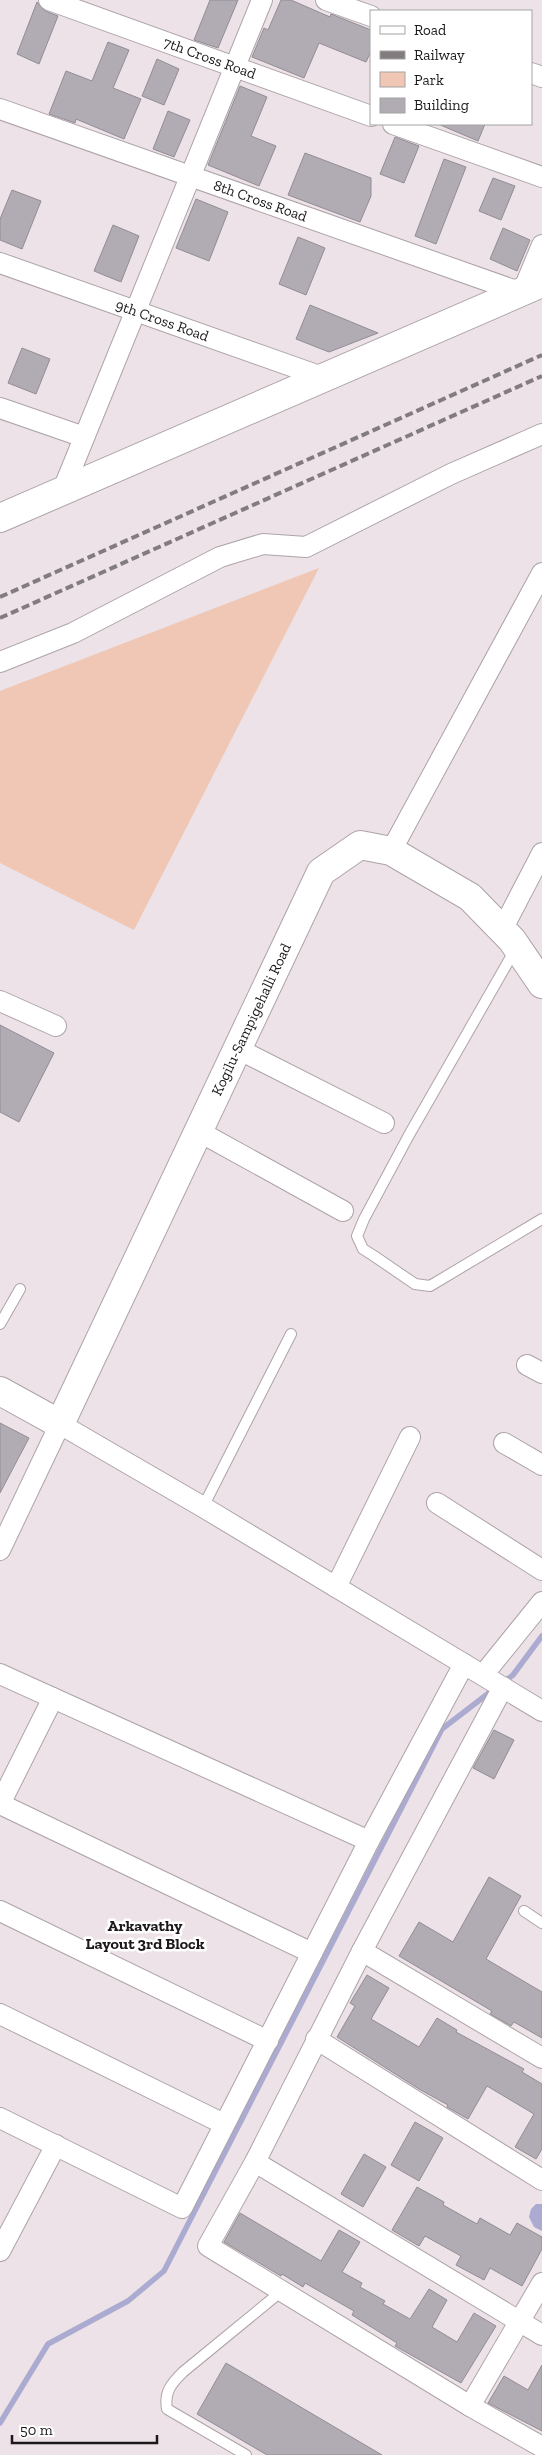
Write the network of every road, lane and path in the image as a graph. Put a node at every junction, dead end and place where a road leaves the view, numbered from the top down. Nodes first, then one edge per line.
1 (49, 0) edge
2 (262, 0) edge
3 (326, 0) edge
4 (370, 16) edge
5 (235, 67) junction
6 (0, 109) edge
7 (370, 116) edge
8 (396, 125) edge
9 (190, 176) junction
10 (542, 177) edge
11 (542, 245) edge
12 (0, 263) edge
13 (532, 288) edge
14 (136, 311) junction
15 (325, 378) junction
16 (0, 408) edge
17 (542, 434) edge
18 (84, 437) junction
19 (62, 492) junction
20 (0, 518) edge
21 (542, 573) edge
22 (0, 662) edge
23 (391, 851) junction
24 (542, 853) edge
25 (509, 939) junction
26 (542, 984) edge
27 (0, 1001) edge
28 (56, 1026) dead end
29 (236, 1048) junction
30 (384, 1123) dead end
31 (198, 1131) junction
32 (343, 1211) dead end
33 (542, 1219) edge
34 (20, 1289) dead end
35 (0, 1324) edge
36 (291, 1334) dead end
37 (0, 1391) edge
38 (60, 1424) junction
39 (410, 1437) dead end
40 (504, 1443) dead end
41 (542, 1465) edge
42 (437, 1503) dead end
43 (203, 1506) junction
44 (1, 1547) edge
45 (542, 1570) edge
46 (336, 1587) junction
47 (542, 1602) edge
48 (464, 1664) junction
49 (0, 1674) edge
50 (495, 1682) junction
51 (53, 1698) junction
52 (542, 1711) edge
53 (0, 1804) edge
54 (369, 1841) junction
55 (0, 1911) edge
56 (524, 1911) dead end
57 (542, 1923) edge
58 (362, 1951) junction
59 (312, 1953) junction
60 (0, 2014) edge
61 (316, 2039) junction
62 (268, 2041) junction
63 (542, 2058) edge
64 (0, 2118) edge
65 (224, 2124) junction
66 (56, 2146) junction
67 (255, 2162) junction
68 (542, 2180) edge
69 (0, 2251) edge
70 (542, 2282) edge
71 (282, 2290) junction
72 (517, 2322) junction
73 (542, 2335) edge
74 (470, 2406) junction
75 (542, 2447) edge
76 (246, 2455) edge

1 - 5 street, 7th Cross Road
2 - 5 street
3 - 4 street
5 - 7 street, 7th Cross Road
5 - 9 street
6 - 9 street, 8th Cross Road
8 - 10 street
9 - 13 street, 8th Cross Road
9 - 14 street
11 - 13 street
12 - 14 street, 9th Cross Road
13 - 15 street
14 - 15 street, 9th Cross Road
14 - 18 street
15 - 19 street
16 - 18 street
17 - 22 street
18 - 19 street
19 - 20 street
21 - 23 street
23 - 25 street, Kogilu-Sampigehalli Road
23 - 29 street, Kogilu-Sampigehalli Road
24 - 25 street
25 - 26 street, Kogilu-Sampigehalli Road
25 - 33 lane
27 - 28 street
29 - 30 street
29 - 31 street, Kogilu-Sampigehalli Road
31 - 32 street
31 - 38 street, Kogilu-Sampigehalli Road
34 - 35 lane
36 - 43 lane
37 - 38 street
38 - 43 street
38 - 44 street
39 - 46 street
40 - 41 street
42 - 45 street
43 - 46 street
46 - 48 street
47 - 50 street
48 - 50 street
48 - 54 street
49 - 51 street
50 - 52 street
50 - 58 street
51 - 53 street
51 - 54 street
53 - 59 street
54 - 59 street
55 - 62 street
56 - 57 lane
58 - 61 street
58 - 63 street
59 - 62 street
60 - 65 street
61 - 67 street
61 - 68 street
62 - 65 street
64 - 66 street
65 - 66 street
66 - 69 street
67 - 71 street
67 - 72 street
70 - 72 street
71 - 74 street
71 - 76 lane
72 - 73 street
72 - 74 street
74 - 75 street

